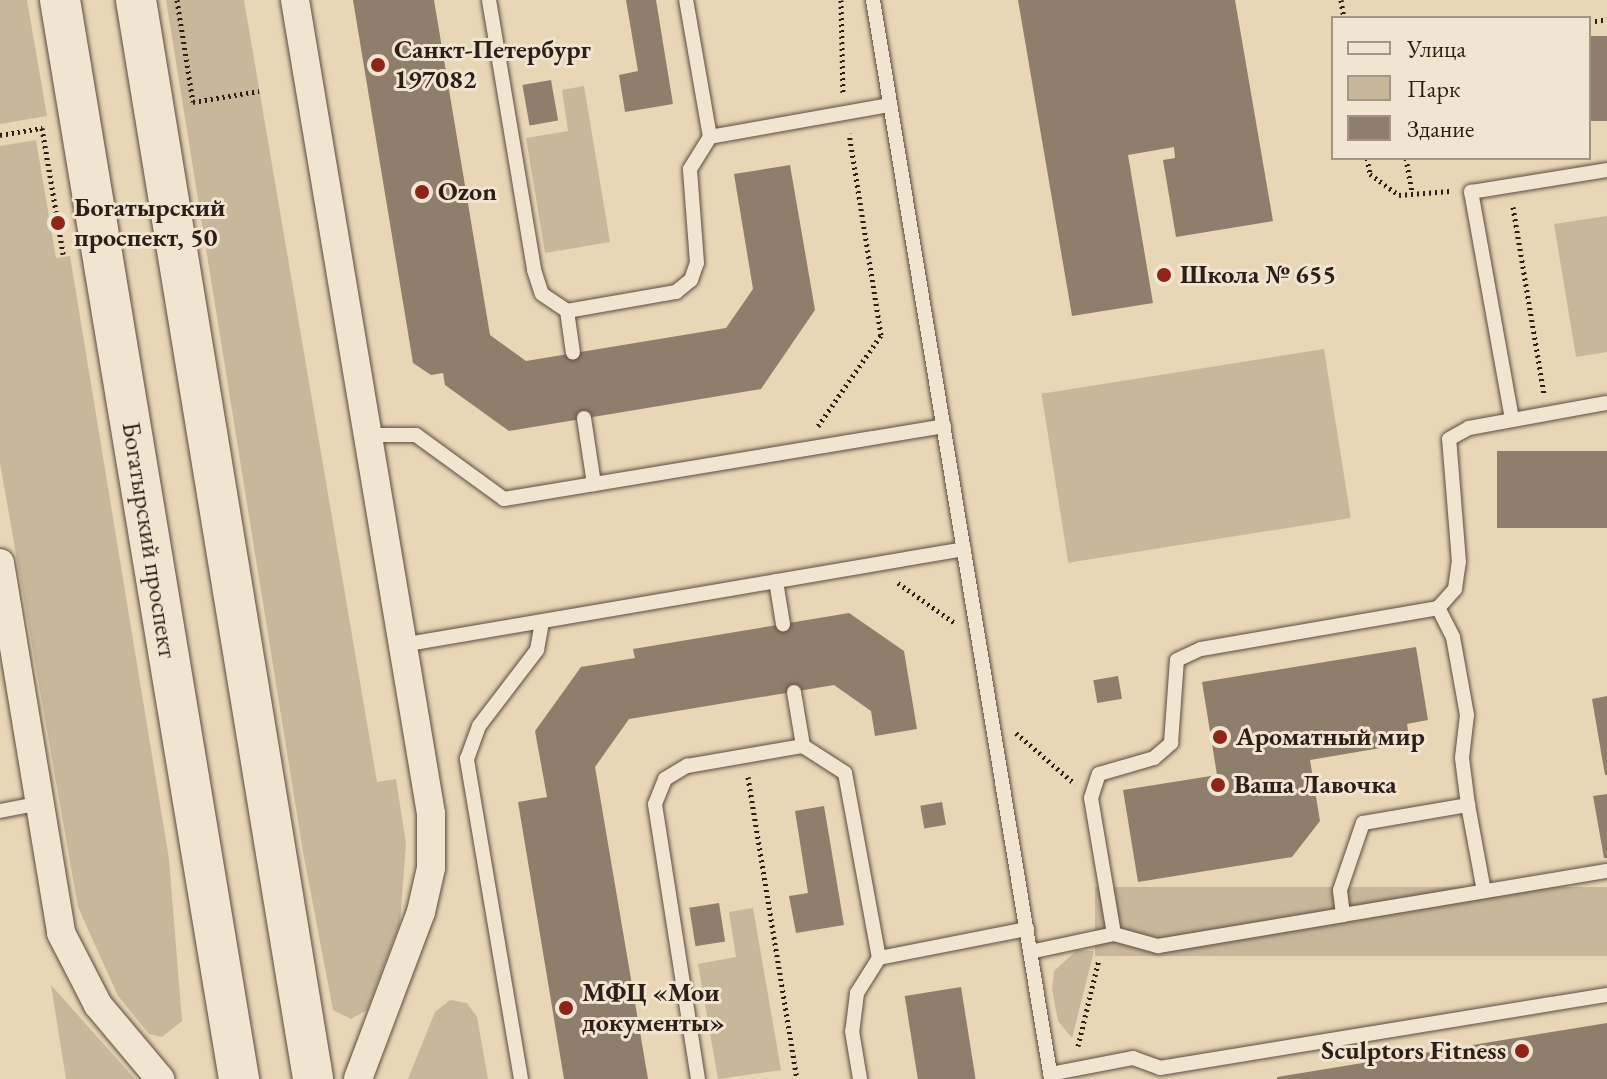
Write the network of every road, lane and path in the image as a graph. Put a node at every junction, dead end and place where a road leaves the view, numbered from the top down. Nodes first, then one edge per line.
1 (60, 0) edge
2 (136, 0) edge
3 (177, 0) edge
4 (295, 0) edge
5 (489, 0) edge
6 (686, 0) edge
7 (841, 0) edge
8 (873, 0) edge
9 (259, 91) dead end
10 (193, 102) junction
11 (184, 104) dead end
12 (890, 105) junction
13 (846, 112) junction
14 (0, 135) edge
15 (710, 137) junction
16 (1367, 160) edge
17 (1406, 160) edge
18 (1607, 170) edge
19 (1509, 186) junction
20 (1412, 192) junction
21 (1471, 192) junction
22 (63, 254) dead end
23 (567, 311) junction
24 (573, 353) dead end
25 (1607, 403) edge
26 (1548, 413) junction
27 (584, 418) dead end
28 (1512, 419) junction
29 (944, 426) junction
30 (368, 435) junction
31 (801, 449) junction
32 (594, 484) junction
33 (964, 549) junction
34 (0, 563) edge
35 (871, 565) junction
36 (776, 581) junction
37 (1438, 608) junction
38 (542, 621) junction
39 (783, 624) dead end
40 (979, 640) junction
41 (402, 645) junction
42 (794, 692) dead end
43 (990, 711) junction
44 (803, 746) junction
45 (744, 756) junction
46 (1091, 798) junction
47 (37, 804) junction
48 (1468, 805) junction
49 (0, 811) edge
50 (1607, 871) edge
51 (1484, 891) junction
52 (1343, 915) junction
53 (1027, 929) junction
54 (1114, 934) junction
55 (1030, 952) junction
56 (879, 958) junction
57 (1607, 995) edge
58 (1072, 1070) junction
59 (1161, 1073) edge
60 (1051, 1076) edge
61 (160, 1079) edge
62 (239, 1079) edge
63 (313, 1079) edge
64 (358, 1079) edge
65 (521, 1079) edge
66 (698, 1079) edge
67 (797, 1079) edge
68 (860, 1079) edge

1 - 62 main road, Богатырский проспект
2 - 63 main road
3 - 10 path
4 - 30 street
5 - 23 lane
6 - 15 lane
7 - 13 path
8 - 12 lane
9 - 10 path
10 - 11 path
12 - 13 lane
12 - 29 lane
13 - 15 lane
13 - 31 path
14 - 22 path
15 - 23 lane
16 - 20 path
17 - 20 path
18 - 19 lane
19 - 21 lane
19 - 26 path
20 - 21 path
21 - 28 lane
23 - 24 lane
25 - 26 lane
26 - 28 lane
27 - 32 lane
28 - 37 lane
29 - 31 lane
29 - 33 lane
30 - 32 lane
30 - 41 street
31 - 32 lane
33 - 35 lane
33 - 40 lane
34 - 47 street
35 - 36 lane
35 - 40 path
36 - 38 lane
36 - 39 lane
37 - 46 lane
37 - 48 lane
38 - 41 lane
38 - 65 lane
40 - 43 lane
41 - 64 street
42 - 44 lane
43 - 46 path
43 - 53 lane
44 - 45 lane
44 - 56 lane
45 - 66 lane
45 - 67 path
46 - 54 lane
47 - 49 lane
47 - 61 street
48 - 51 lane
48 - 52 lane
50 - 51 lane
51 - 52 lane
52 - 54 lane
53 - 55 lane
53 - 56 lane
54 - 55 lane
54 - 58 path
55 - 60 lane
56 - 68 lane
57 - 59 lane
58 - 59 lane
58 - 60 lane

